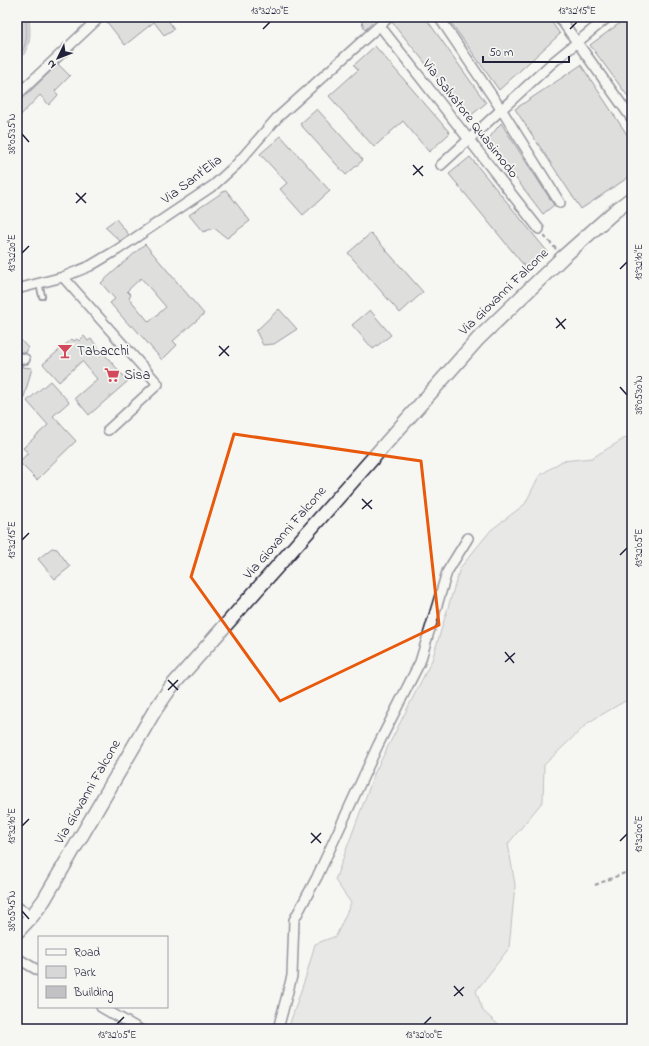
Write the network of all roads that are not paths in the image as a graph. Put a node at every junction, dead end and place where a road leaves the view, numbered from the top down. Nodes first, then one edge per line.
1 (100, 17) edge
2 (439, 17) edge
3 (560, 17) edge
4 (608, 17) edge
5 (385, 20) edge
6 (577, 42) junction
7 (17, 95) edge
8 (501, 109) junction
9 (632, 120) edge
10 (468, 140) junction
11 (441, 165) dead end
12 (632, 198) edge
13 (560, 203) dead end
14 (538, 229) road end
15 (63, 277) junction
16 (40, 283) junction
17 (17, 289) edge
18 (42, 296) dead end
19 (108, 430) dead end
20 (468, 538) dead end
21 (17, 907) edge
22 (32, 916) junction
23 (17, 932) edge
24 (17, 958) edge
25 (38, 970) edge
26 (103, 1008) edge
27 (139, 1029) edge
28 (278, 1029) edge

1 - 7 street
2 - 8 street
3 - 6 street
4 - 6 street
5 - 10 street, Via Salvatore Quasimodo
5 - 15 street, Via Sant'Elia
6 - 8 street
6 - 9 street
8 - 10 street
8 - 13 street
10 - 11 street
10 - 14 street, Via Salvatore Quasimodo
12 - 22 street, Via Giovanni Falcone
15 - 16 street, Via Sant'Elia
15 - 19 street
16 - 17 street, Via Sant'Elia
16 - 18 lane
20 - 28 street
21 - 22 street
22 - 23 street, Via Giovanni Falcone
24 - 25 street
26 - 27 street

